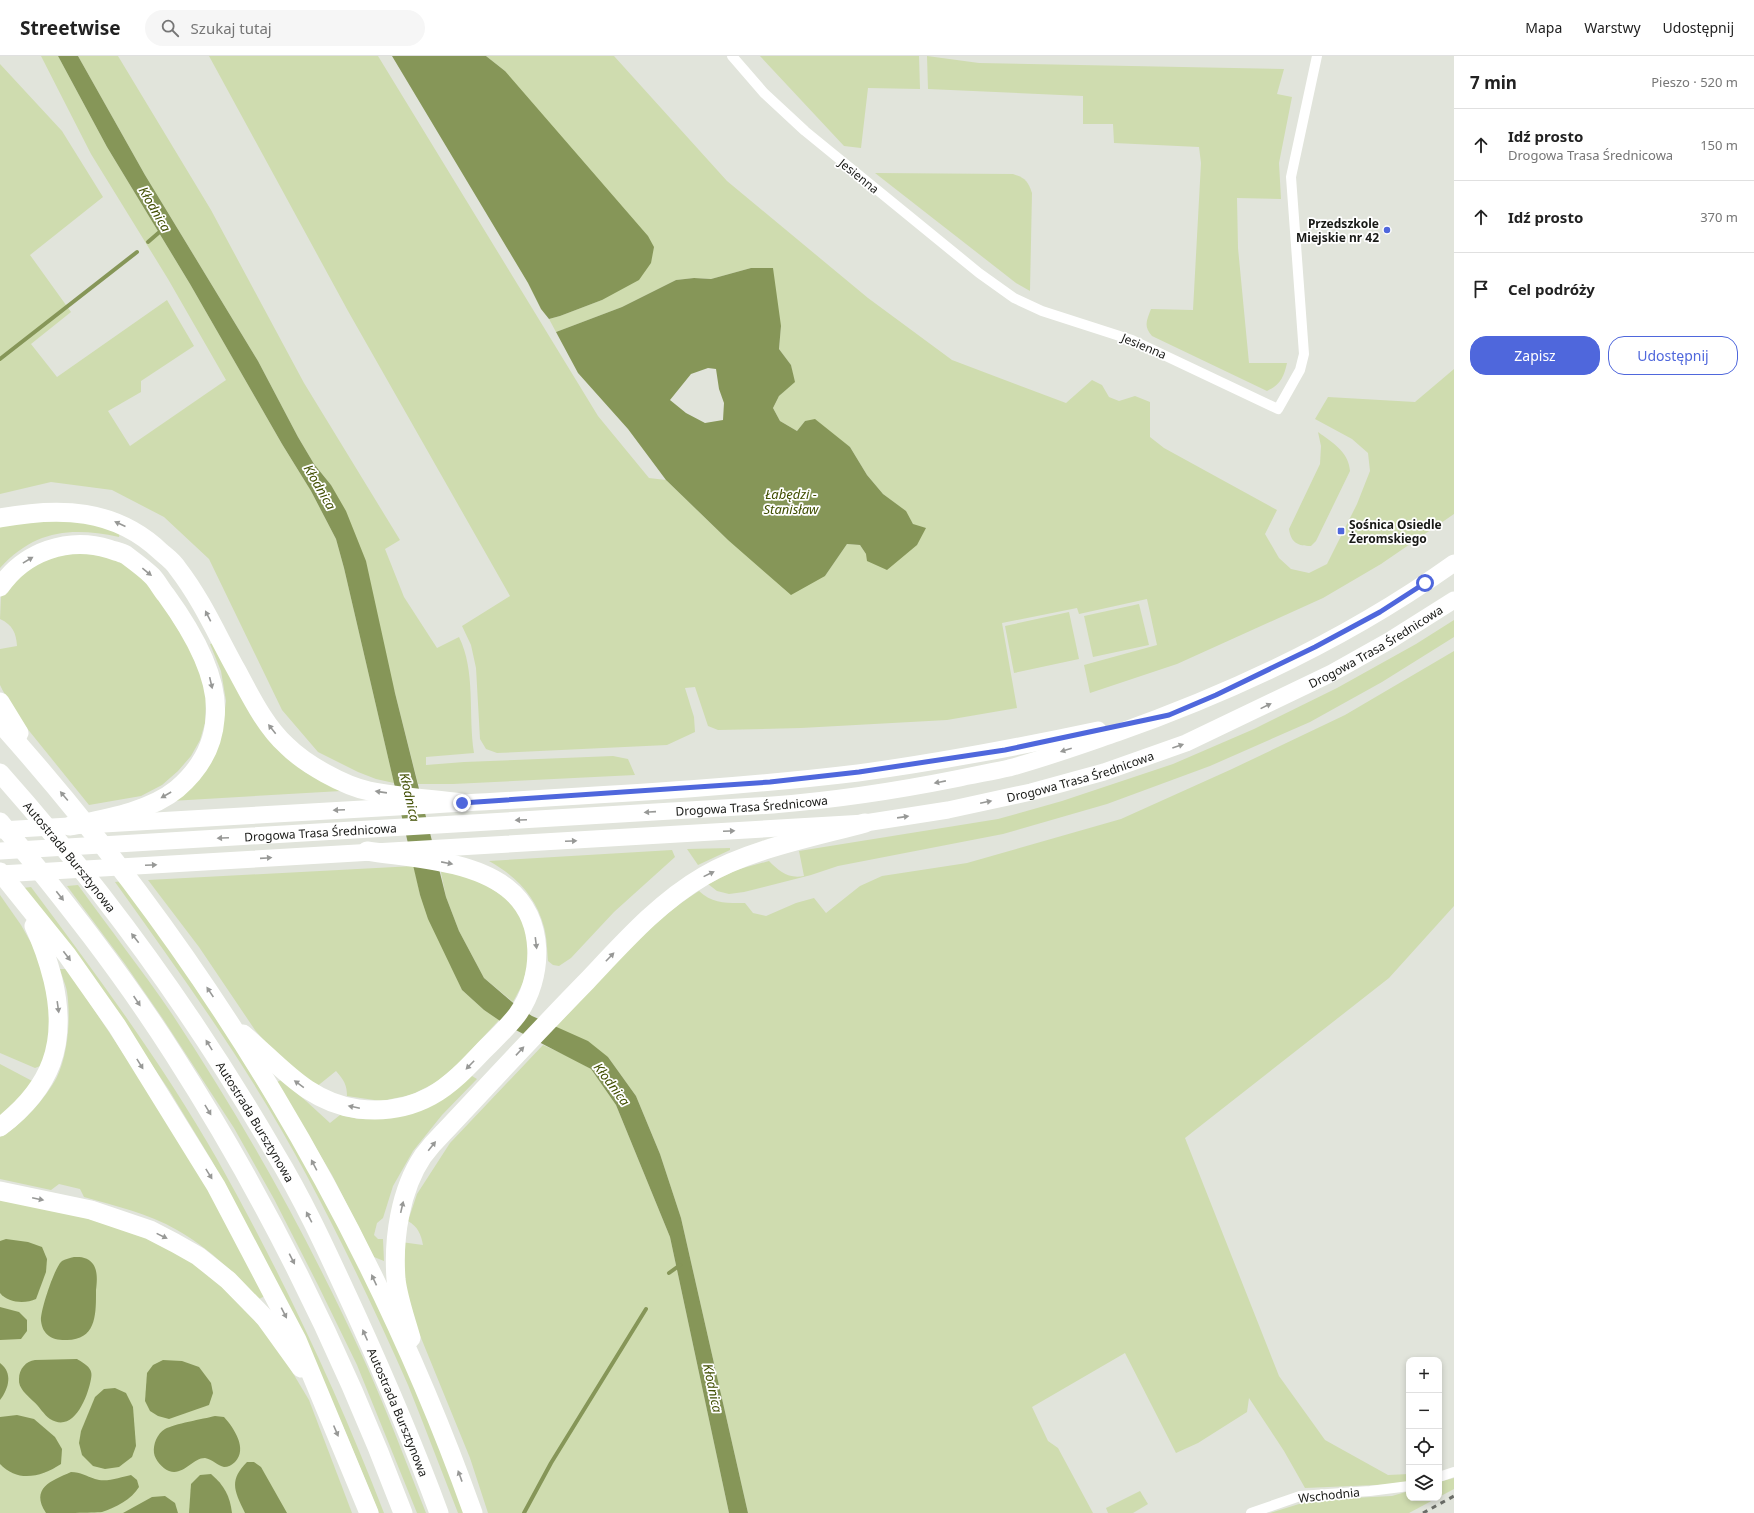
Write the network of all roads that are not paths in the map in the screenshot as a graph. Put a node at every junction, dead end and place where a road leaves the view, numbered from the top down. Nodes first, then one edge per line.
1 (732, 56) edge
2 (1317, 56) edge
3 (0, 518) edge
4 (1454, 563) edge
5 (0, 587) edge
6 (1454, 600) edge
7 (0, 702) edge
8 (1169, 715) junction
9 (0, 723) edge
10 (40, 767) junction
11 (0, 773) edge
12 (462, 803) junction
13 (0, 822) edge
14 (865, 823) joint
15 (70, 826) junction
16 (0, 830) edge
17 (783, 837) junction
18 (0, 851) edge
19 (367, 851) junction
20 (0, 873) edge
21 (17, 892) junction
22 (230, 1023) junction
23 (0, 1128) edge
24 (0, 1191) edge
25 (421, 1378) junction
26 (321, 1395) junction
27 (1454, 1472) edge
28 (1442, 1476) edge
29 (1406, 1486) edge
30 (369, 1513) edge
31 (403, 1513) edge
32 (439, 1513) edge
33 (473, 1513) edge
34 (1251, 1513) edge

1 - 2 street, Jesienna
12 -> 3 highway
4 - 8 main road, Drogowa Trasa Średnicowa
5 -> 15 highway
14 -> 6 main road, Drogowa Trasa Średnicowa
7 - 10 highway
8 - 12 main road
8 -> 18 main road, Drogowa Trasa Średnicowa
9 - 10 highway
22 -> 10 highway
32 -> 11 highway, Autostrada Bursztynowa
12 -> 15 main road
13 -> 31 highway
14 - 17 highway
15 - 16 main road
19 -> 17 main road, Drogowa Trasa Średnicowa
25 -> 17 highway
20 -> 19 main road, Drogowa Trasa Średnicowa
19 -> 22 highway
20 - 21 highway
21 -> 23 highway
21 -> 26 highway
25 -> 22 highway
24 -> 26 highway
33 -> 25 highway
26 -> 30 highway
27 - 28 street
29 - 34 street, Wschodnia

